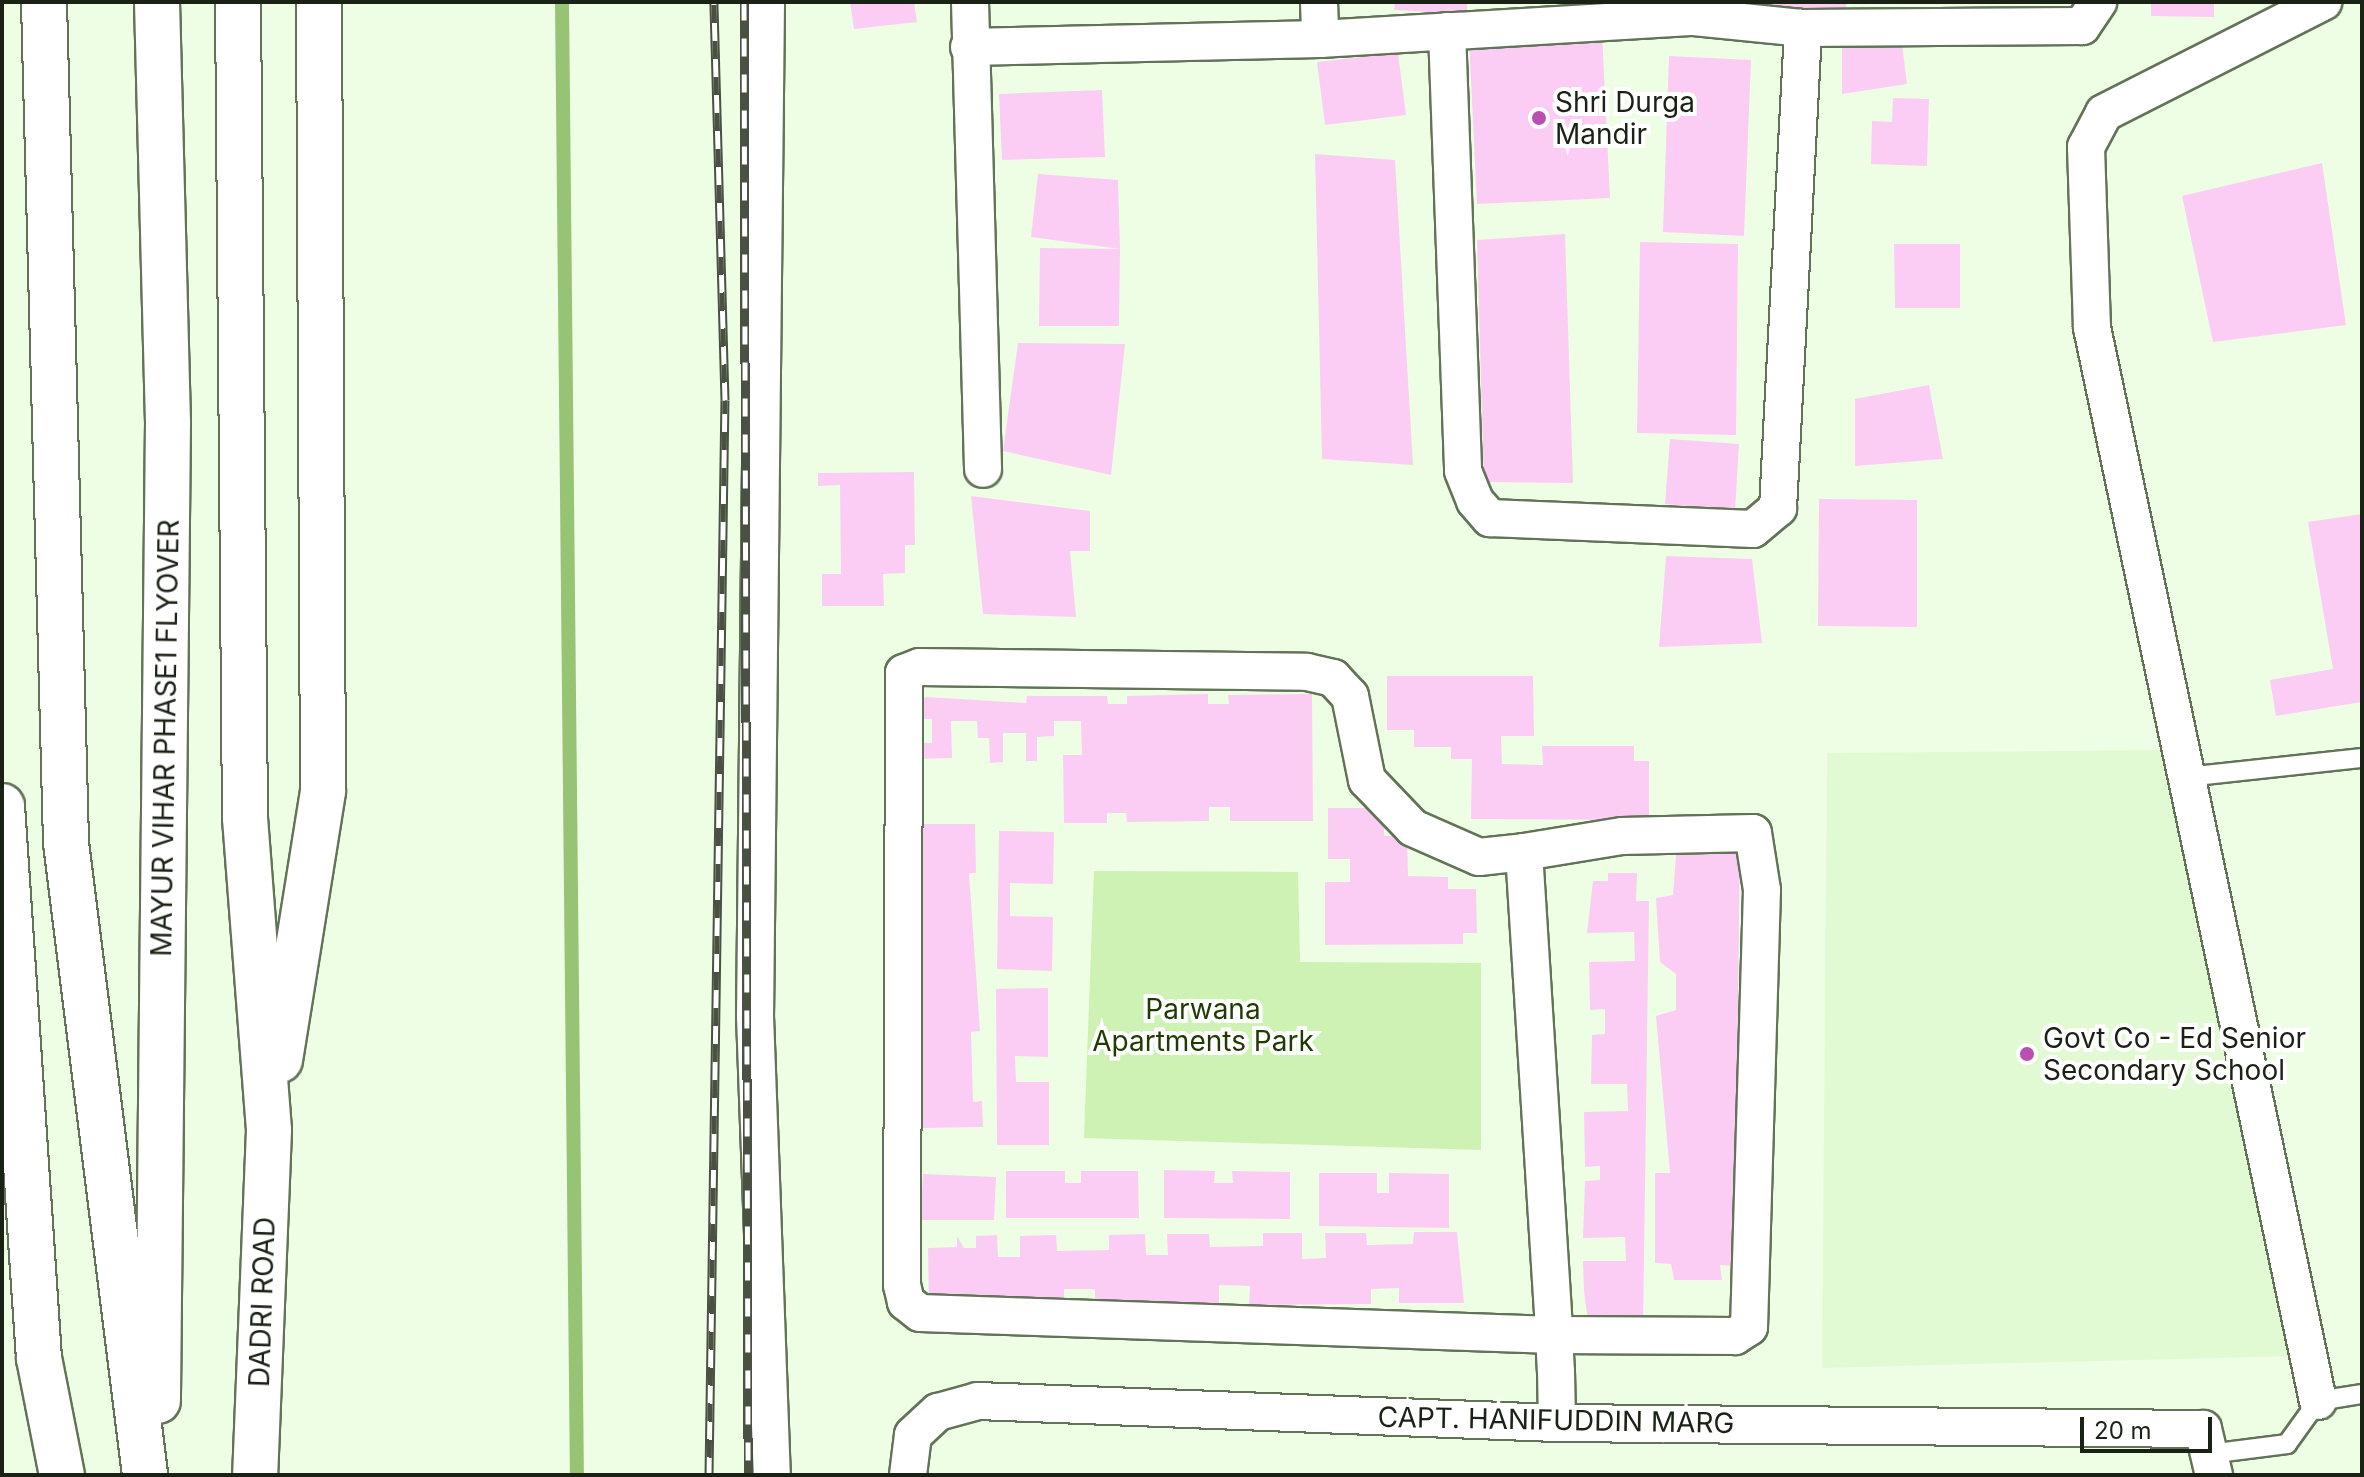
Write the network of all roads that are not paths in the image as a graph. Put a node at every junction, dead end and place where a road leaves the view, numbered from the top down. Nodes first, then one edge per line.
1 (44, 2) edge
2 (157, 2) edge
3 (238, 2) edge
4 (319, 2) edge
5 (766, 2) edge
6 (970, 2) edge
7 (1319, 2) edge
8 (2098, 2) edge
9 (2323, 2) edge
10 (1695, 9) edge
11 (1803, 28) junction
12 (1447, 31) junction
13 (1320, 39) junction
14 (969, 47) junction
15 (983, 469) dead end
16 (2362, 758) edge
17 (2186, 777) junction
18 (2, 806) edge
19 (1524, 852) junction
20 (269, 1130) junction
21 (1554, 1335) junction
22 (2362, 1394) edge
23 (2318, 1401) junction
24 (1557, 1423) junction
25 (2212, 1465) edge
26 (62, 1475) edge
27 (145, 1475) edge
28 (157, 1475) edge
29 (255, 1475) edge
30 (772, 1475) edge
31 (908, 1475) edge

1 - 27 main road
2 - 28 main road, MAYUR VIHAR PHASE1 FLYOVER
3 - 20 main road
4 - 20 main road
5 - 30 street
6 - 14 street
7 - 13 street
8 - 11 street
9 - 17 street
10 - 11 street
10 - 12 street
11 - 12 street
12 - 13 street
13 - 14 street
14 - 15 street
16 - 17 lane
17 - 23 street
18 - 26 main road
19 - 21 street
19 - 21 street
19 - 21 street
20 - 29 main road, DADRI ROAD
21 - 24 street
22 - 23 lane
23 - 25 lane
24 - 25 street, CAPT. HANIFUDDIN MARG
24 - 31 street, CAPT. HANIFUDDIN MARG

